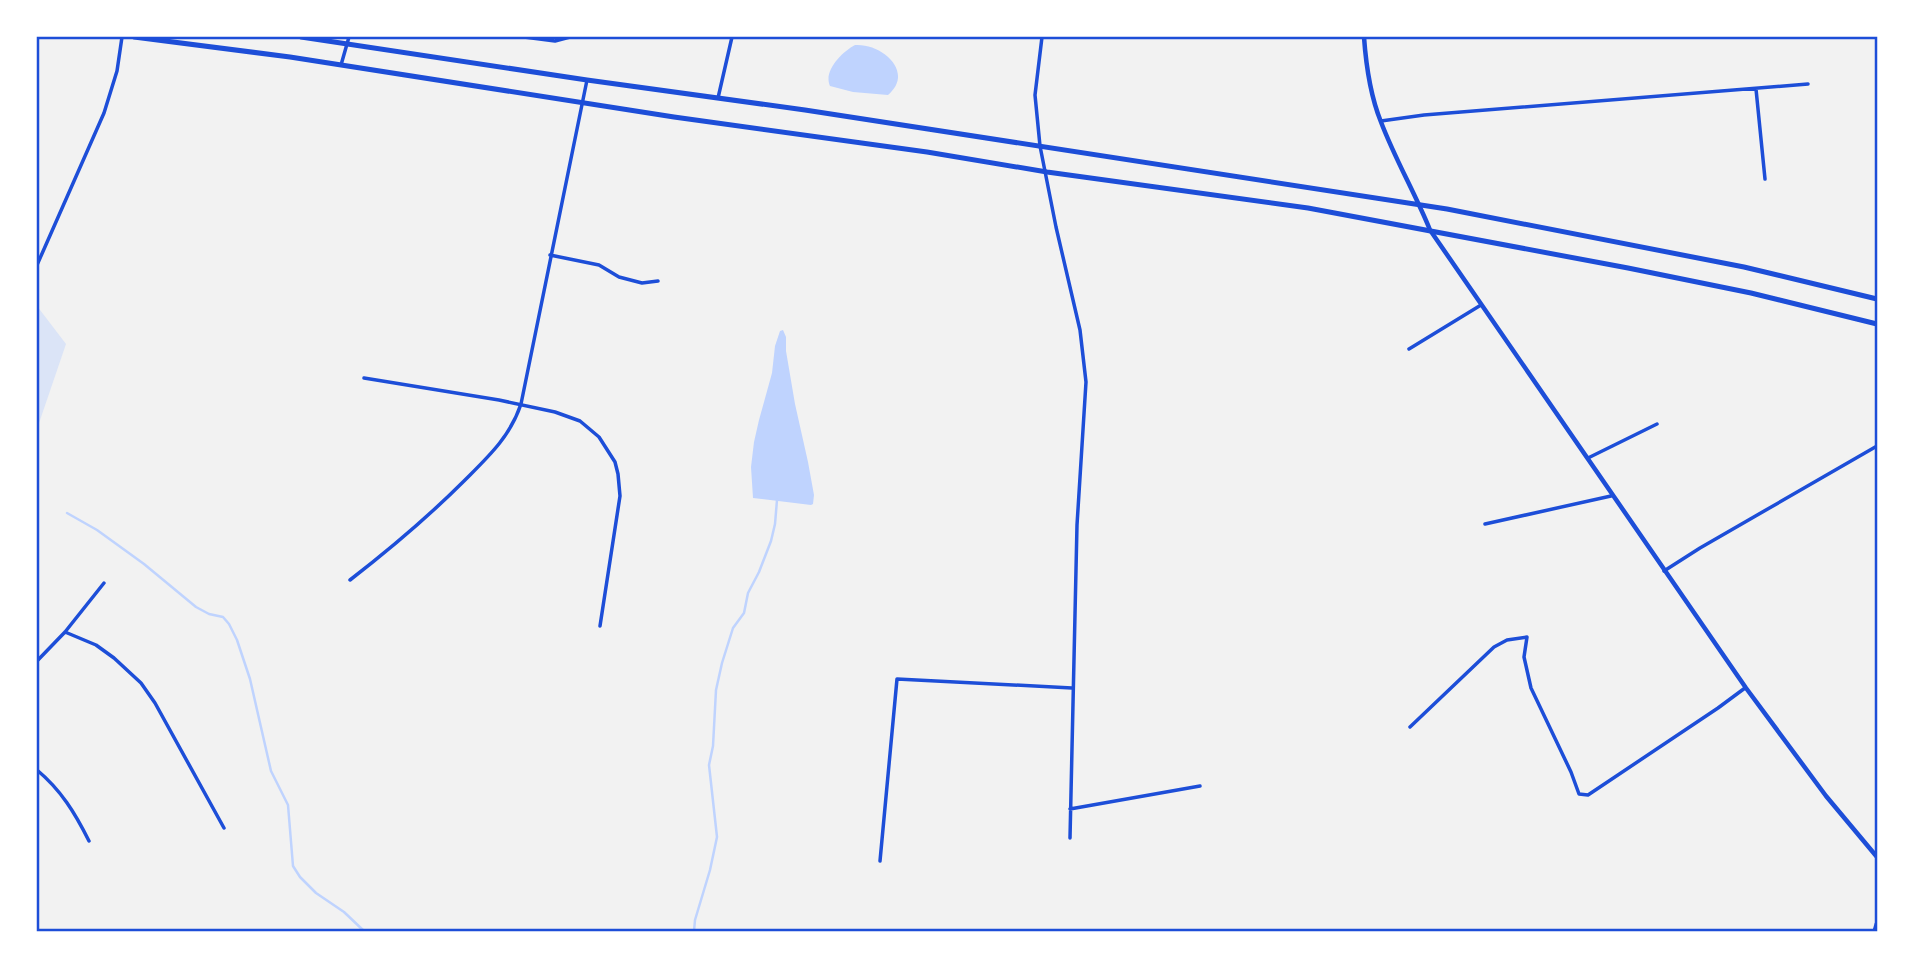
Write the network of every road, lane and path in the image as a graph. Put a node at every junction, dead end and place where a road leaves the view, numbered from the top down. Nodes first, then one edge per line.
1 (122, 37) edge
2 (134, 37) edge
3 (301, 37) edge
4 (524, 37) edge
5 (570, 37) edge
6 (732, 37) edge
7 (1042, 37) edge
8 (1364, 37) edge
9 (348, 40) edge
10 (341, 65) junction
11 (587, 80) junction
12 (1808, 83) dead end
13 (1756, 89) junction
14 (718, 98) junction
15 (582, 102) junction
16 (1381, 121) junction
17 (1040, 146) junction
18 (1047, 172) junction
19 (1765, 179) dead end
20 (1420, 204) junction
21 (1430, 230) junction
22 (550, 255) junction
23 (37, 265) edge
24 (658, 281) dead end
25 (1877, 299) edge
26 (1481, 305) junction
27 (1877, 324) edge
28 (1409, 349) dead end
29 (364, 378) dead end
30 (521, 404) junction
31 (1657, 424) dead end
32 (1877, 446) edge
33 (1586, 459) junction
34 (1611, 496) junction
35 (1485, 524) dead end
36 (1664, 571) junction
37 (350, 580) dead end
38 (104, 583) dead end
39 (600, 626) dead end
40 (65, 632) junction
41 (37, 661) edge
42 (1072, 688) junction
43 (1746, 688) junction
44 (1410, 727) dead end
45 (37, 770) edge
46 (1200, 786) dead end
47 (1070, 809) junction
48 (225, 828) dead end
49 (1070, 838) dead end
50 (89, 841) dead end
51 (1877, 857) edge
52 (880, 861) dead end
53 (1877, 924) edge
54 (1875, 931) edge

1 - 23 street
2 - 10 main road
3 - 9 main road
4 - 5 street
6 - 14 street
7 - 17 street
8 - 16 street
9 - 10 street
9 - 11 main road
10 - 15 main road
11 - 14 main road
11 - 15 street
12 - 13 street
13 - 16 street
13 - 19 street
14 - 17 main road
15 - 18 main road
15 - 22 street
16 - 20 street
17 - 18 street
17 - 20 main road
18 - 21 main road
18 - 42 street
20 - 21 street
20 - 25 main road
21 - 26 street
21 - 27 main road
22 - 24 street
22 - 30 street
26 - 28 street
26 - 33 street
29 - 30 street
30 - 37 street
30 - 39 street
31 - 33 street
32 - 36 street
33 - 34 street
34 - 35 street
34 - 36 street
36 - 43 street
38 - 40 street
40 - 41 street
40 - 48 street
42 - 47 street
42 - 52 street
43 - 44 street
43 - 51 street
45 - 50 street
46 - 47 street
47 - 49 street
53 - 54 main road

